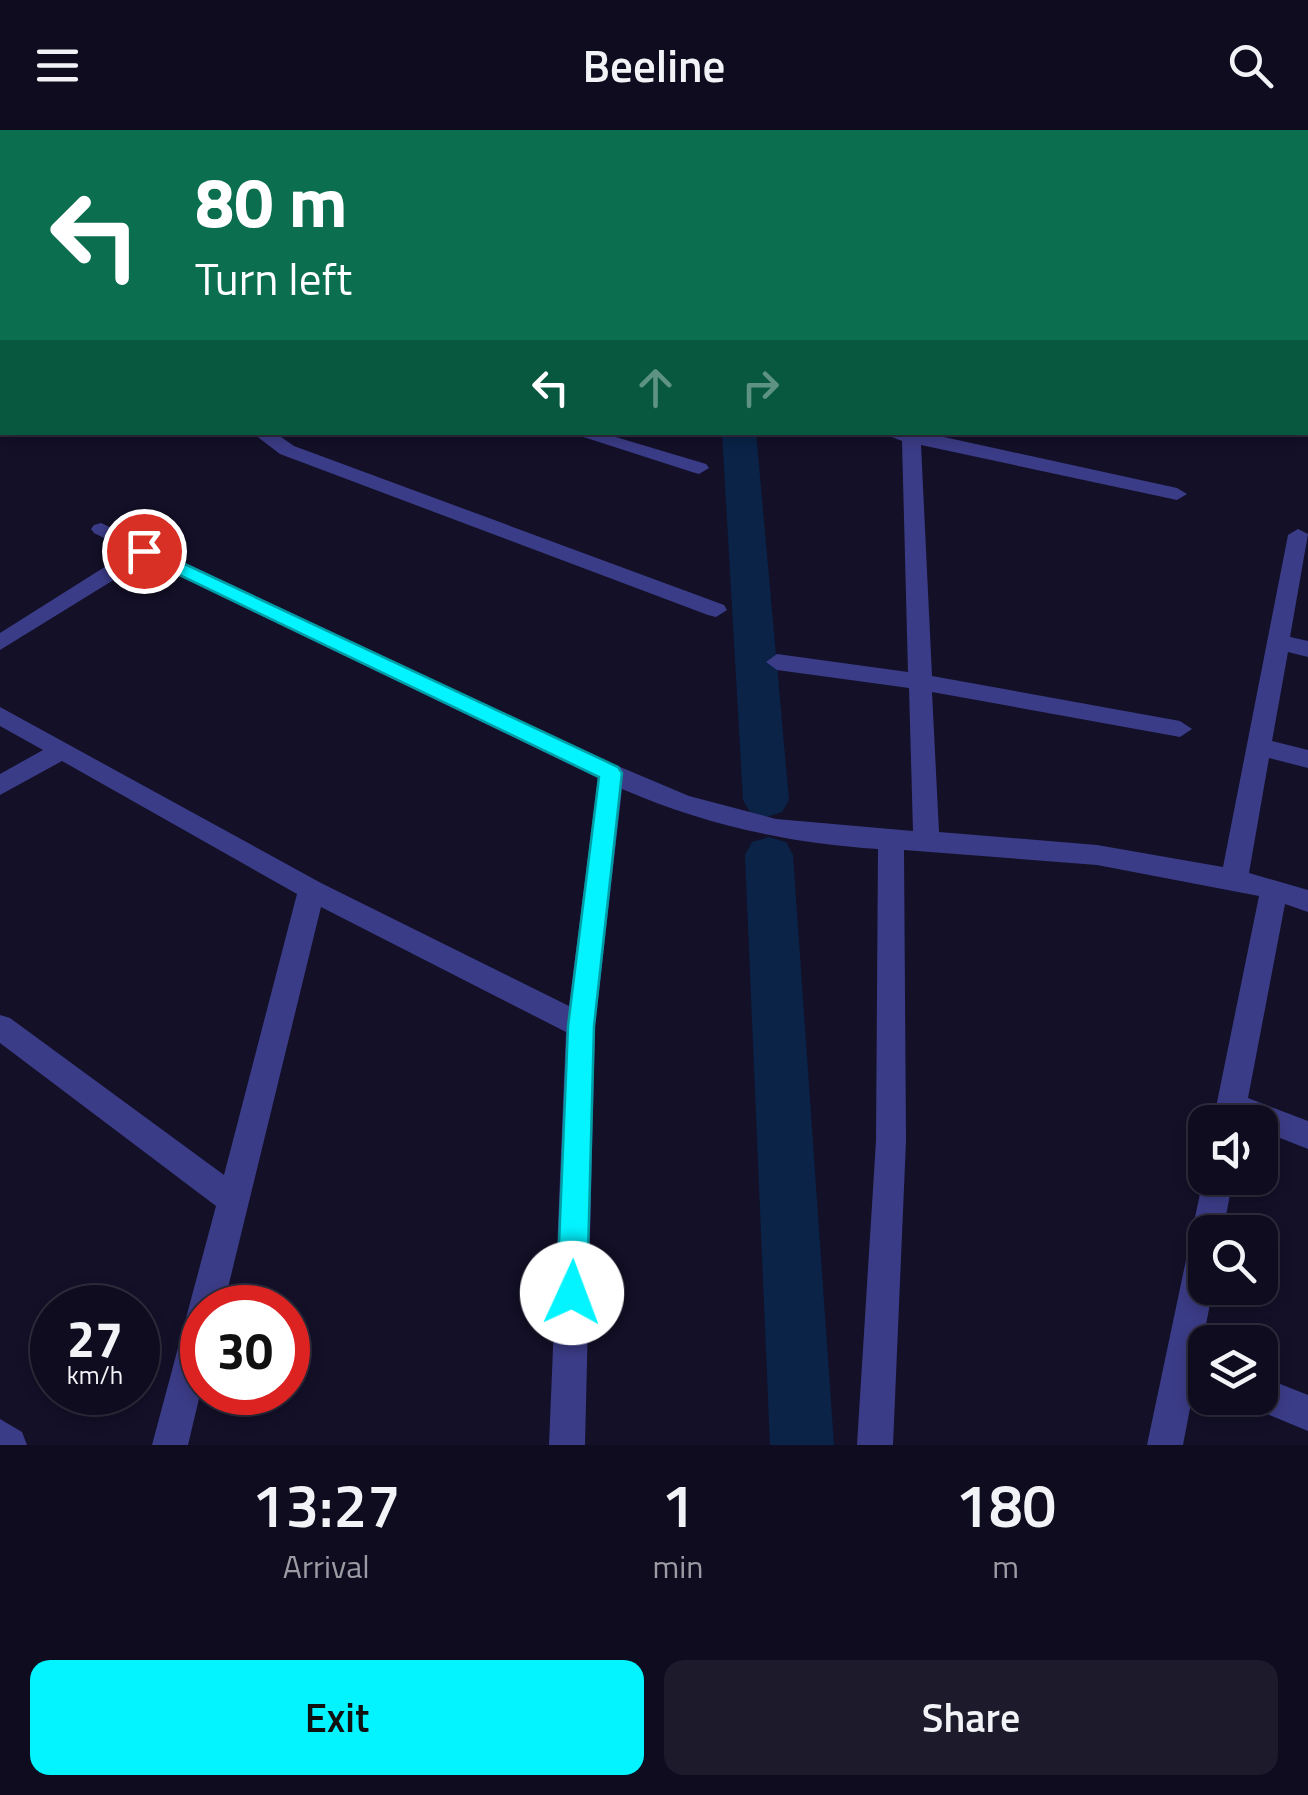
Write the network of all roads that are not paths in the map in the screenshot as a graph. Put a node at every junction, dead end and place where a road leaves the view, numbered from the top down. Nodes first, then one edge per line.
1 (265, 435) edge
2 (587, 435) edge
3 (903, 435) edge
4 (908, 435) edge
5 (700, 468) dead end
6 (1177, 494) dead end
7 (101, 529) dead end
8 (1300, 545) edge
9 (144, 551) junction
10 (716, 610) dead end
11 (1278, 642) junction
12 (0, 643) edge
13 (1308, 649) edge
14 (777, 662) dead end
15 (920, 682) junction
16 (0, 716) edge
17 (1180, 729) dead end
18 (1258, 746) junction
19 (62, 750) junction
20 (1308, 759) edge
21 (610, 773) junction
22 (0, 786) edge
23 (890, 840) junction
24 (926, 842) junction
25 (1234, 880) junction
26 (1274, 889) junction
27 (312, 890) junction
28 (1308, 901) edge
29 (581, 1026) junction
30 (0, 1027) edge
31 (1232, 1105) edge
32 (1278, 1126) edge
33 (1308, 1134) edge
34 (233, 1200) junction
35 (212, 1285) edge
36 (1188, 1380) edge
37 (1278, 1401) edge
38 (180, 1406) edge
39 (1308, 1413) edge
40 (0, 1437) edge
41 (9, 1445) edge
42 (170, 1445) edge
43 (567, 1445) edge
44 (875, 1445) edge
45 (1165, 1445) edge

1 - 10 street
2 - 5 street
3 - 15 street
4 - 6 street
7 - 9 street
8 - 11 street
9 - 12 street
9 - 21 street
11 - 13 street
11 - 18 street
14 - 15 street
15 - 17 street
15 - 24 street
16 - 19 street
18 - 20 street
18 - 25 street
19 - 22 street
19 - 27 street
21 - 23 street
21 - 29 street
23 - 24 street
23 - 44 street
24 - 25 street
25 - 26 street
26 - 28 street
26 - 31 street
27 - 29 street
27 - 34 street
29 - 43 street
30 - 34 street
32 - 33 street
34 - 35 street
36 - 45 street
37 - 39 street
38 - 42 street
40 - 41 street

